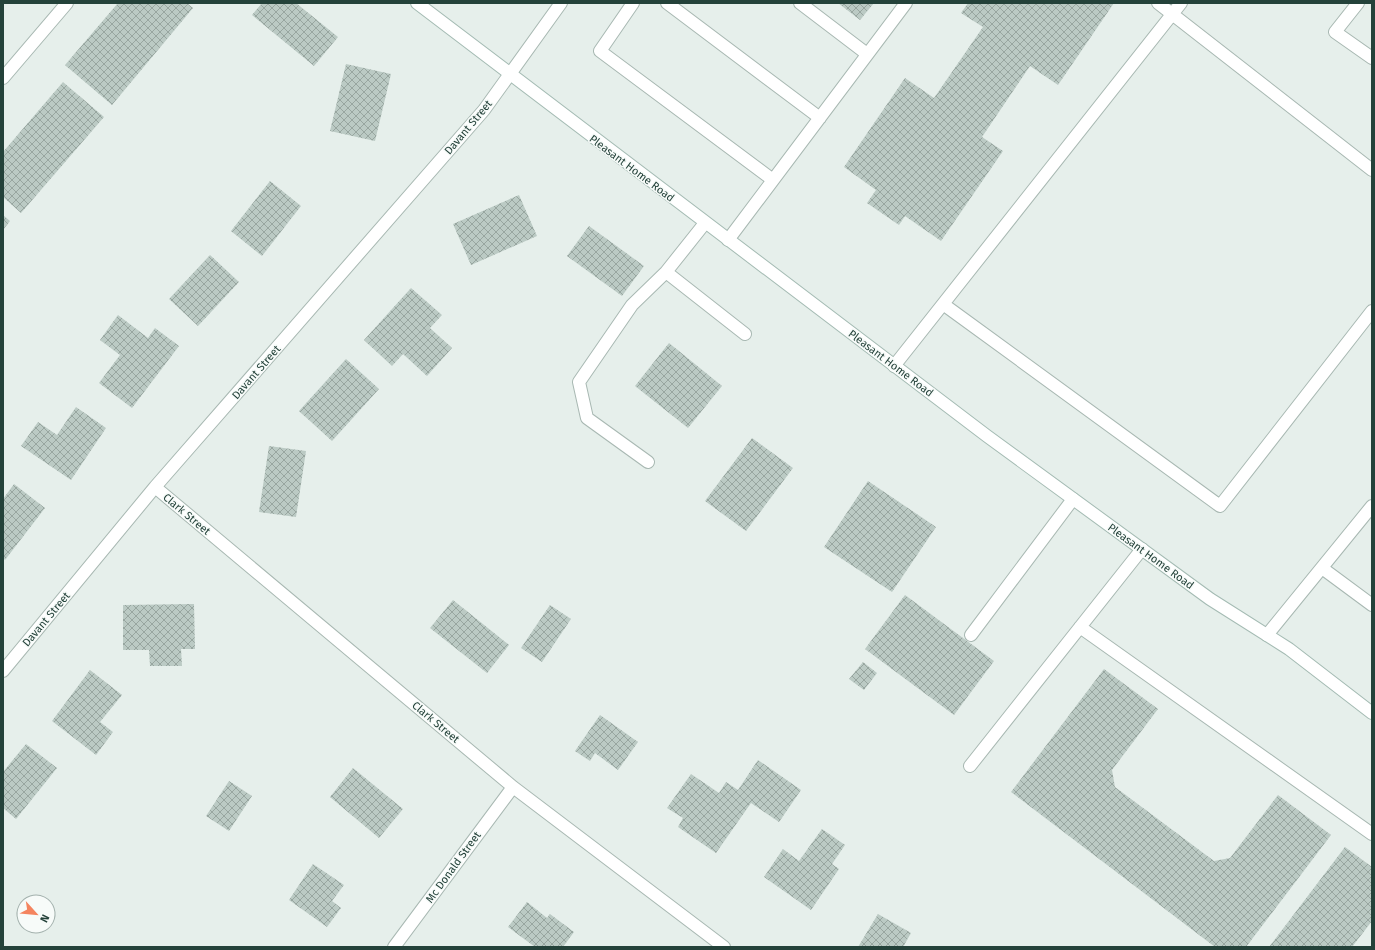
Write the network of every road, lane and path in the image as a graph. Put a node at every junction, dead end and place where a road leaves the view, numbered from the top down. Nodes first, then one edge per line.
1 (67, 3) edge
2 (417, 3) edge
3 (561, 3) edge
4 (632, 3) edge
5 (667, 3) edge
6 (800, 3) edge
7 (906, 3) edge
8 (1158, 3) edge
9 (1181, 3) edge
10 (1358, 3) edge
11 (1172, 14) junction
12 (867, 54) junction
13 (1372, 58) edge
14 (509, 74) junction
15 (3, 78) edge
16 (820, 118) junction
17 (1372, 170) edge
18 (773, 180) junction
19 (705, 223) junction
20 (728, 240) junction
21 (666, 272) junction
22 (943, 304) junction
23 (1372, 311) edge
24 (745, 334) dead end
25 (894, 366) junction
26 (648, 462) dead end
27 (155, 487) junction
28 (1073, 499) junction
29 (1371, 508) edge
30 (1142, 549) junction
31 (1322, 568) junction
32 (1372, 605) edge
33 (1080, 627) junction
34 (971, 635) dead end
35 (1267, 635) junction
36 (3, 671) edge
37 (1372, 713) edge
38 (970, 766) dead end
39 (513, 787) junction
40 (1372, 834) edge
41 (394, 947) edge
42 (724, 947) edge

1 - 15 street
2 - 14 street, Pleasant Home Road
3 - 14 street, Davant Street
4 - 18 street
5 - 16 street
6 - 12 street
7 - 12 street
8 - 11 street
9 - 11 street
10 - 13 street
11 - 17 street
11 - 22 street
12 - 16 street
14 - 19 street, Pleasant Home Road
14 - 27 street, Davant Street
16 - 18 street
18 - 20 street
19 - 20 street, Pleasant Home Road
19 - 21 street
20 - 25 street, Pleasant Home Road
21 - 24 street
21 - 26 street
22 - 23 street
22 - 25 street
25 - 28 street, Pleasant Home Road
27 - 36 street, Davant Street
27 - 39 street, Clark Street
28 - 30 street, Pleasant Home Road
28 - 34 street
29 - 31 street
30 - 33 street
30 - 35 street, Pleasant Home Road
31 - 32 street
31 - 35 street
33 - 38 street
33 - 40 street
35 - 37 street, Pleasant Home Road
39 - 41 street, Mc Donald Street
39 - 42 street, Clark Street

